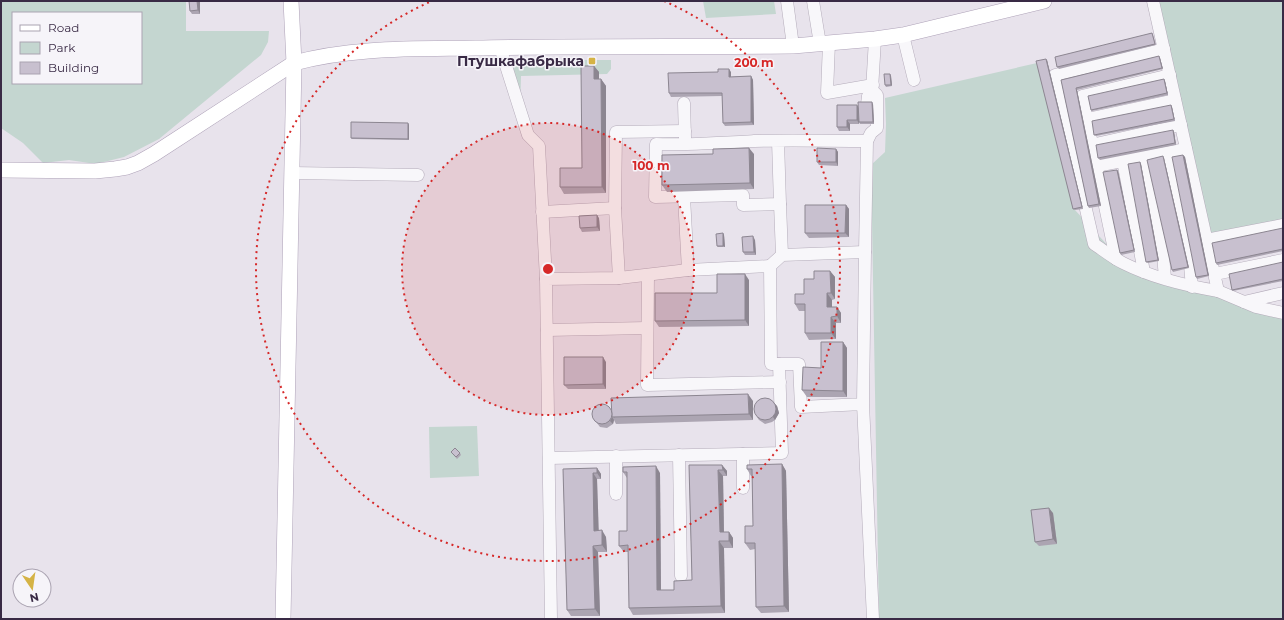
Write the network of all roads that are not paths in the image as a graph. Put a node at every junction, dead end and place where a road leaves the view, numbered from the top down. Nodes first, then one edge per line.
1 (291, 1) edge
2 (787, 1) edge
3 (813, 1) edge
4 (1044, 1) edge
5 (1154, 1) edge
6 (903, 36) junction
7 (875, 39) junction
8 (824, 44) junction
9 (793, 46) junction
10 (500, 47) junction
11 (1164, 49) junction
12 (294, 63) junction
13 (1170, 75) junction
14 (914, 80) dead end
15 (872, 88) junction
16 (1175, 100) junction
17 (684, 103) dead end
18 (867, 104) edge
19 (1087, 119) junction
20 (1181, 125) junction
21 (685, 131) junction
22 (868, 133) junction
23 (778, 141) junction
24 (685, 145) junction
25 (1091, 145) junction
26 (1186, 149) junction
27 (1166, 153) junction
28 (1142, 157) junction
29 (1123, 161) junction
30 (1096, 166) junction
31 (1, 170) edge
32 (292, 173) junction
33 (418, 175) dead end
34 (684, 197) junction
35 (780, 204) junction
36 (615, 208) junction
37 (542, 212) junction
38 (1283, 225) edge
39 (1206, 240) junction
40 (865, 252) junction
41 (782, 255) junction
42 (1116, 259) junction
43 (1283, 260) edge
44 (770, 266) junction
45 (688, 270) junction
46 (1144, 272) junction
47 (1215, 274) junction
48 (648, 275) junction
49 (618, 278) junction
50 (1165, 278) junction
51 (546, 279) junction
52 (1192, 287) junction
53 (1218, 291) junction
54 (1283, 293) edge
55 (1244, 302) junction
56 (1283, 313) edge
57 (647, 328) junction
58 (547, 330) junction
59 (779, 364) junction
60 (780, 382) junction
61 (864, 404) junction
62 (742, 454) junction
63 (679, 455) junction
64 (616, 456) junction
65 (549, 458) junction
66 (743, 488) dead end
67 (616, 494) dead end
68 (681, 576) dead end
69 (283, 619) edge
70 (551, 619) edge
71 (873, 619) edge

1 - 12 main road
2 - 9 street
3 - 8 street
4 - 6 main road
5 - 11 street
6 - 7 main road
6 - 14 street
7 - 8 main road
7 - 15 street
8 - 9 main road
8 - 15 street
9 - 10 main road
10 - 12 main road
10 - 37 street
11 - 13 street
11 - 42 street
12 - 31 main road
12 - 32 main road
13 - 16 street
13 - 19 street
15 - 18 street
15 - 22 street
16 - 19 street
16 - 20 street
17 - 21 street
19 - 25 street
20 - 25 street
20 - 26 street
21 - 24 street
21 - 36 street
22 - 23 street
22 - 40 street
23 - 24 street
23 - 35 street
24 - 34 street
25 - 30 street
26 - 27 street
26 - 39 street
27 - 28 street
27 - 52 street
28 - 29 street
28 - 50 street
29 - 30 street
29 - 46 street
30 - 42 street
32 - 33 street
32 - 69 main road
34 - 35 street
34 - 45 street
35 - 41 street
36 - 37 street
36 - 49 street
37 - 51 street
38 - 39 street
39 - 47 street
40 - 41 street
40 - 61 street
41 - 44 street
42 - 46 street
43 - 47 street
44 - 45 street
44 - 59 street
45 - 48 street
46 - 50 street
47 - 53 street
48 - 49 street
48 - 57 street
49 - 51 street
50 - 52 street
51 - 58 street
52 - 53 street
53 - 55 street
54 - 55 street
55 - 56 street
57 - 58 street
57 - 60 street
58 - 65 street
59 - 60 street
59 - 61 street
60 - 62 street
61 - 71 street
62 - 63 street
62 - 66 street
63 - 64 street
63 - 68 street
64 - 65 street
64 - 67 street
65 - 70 street

